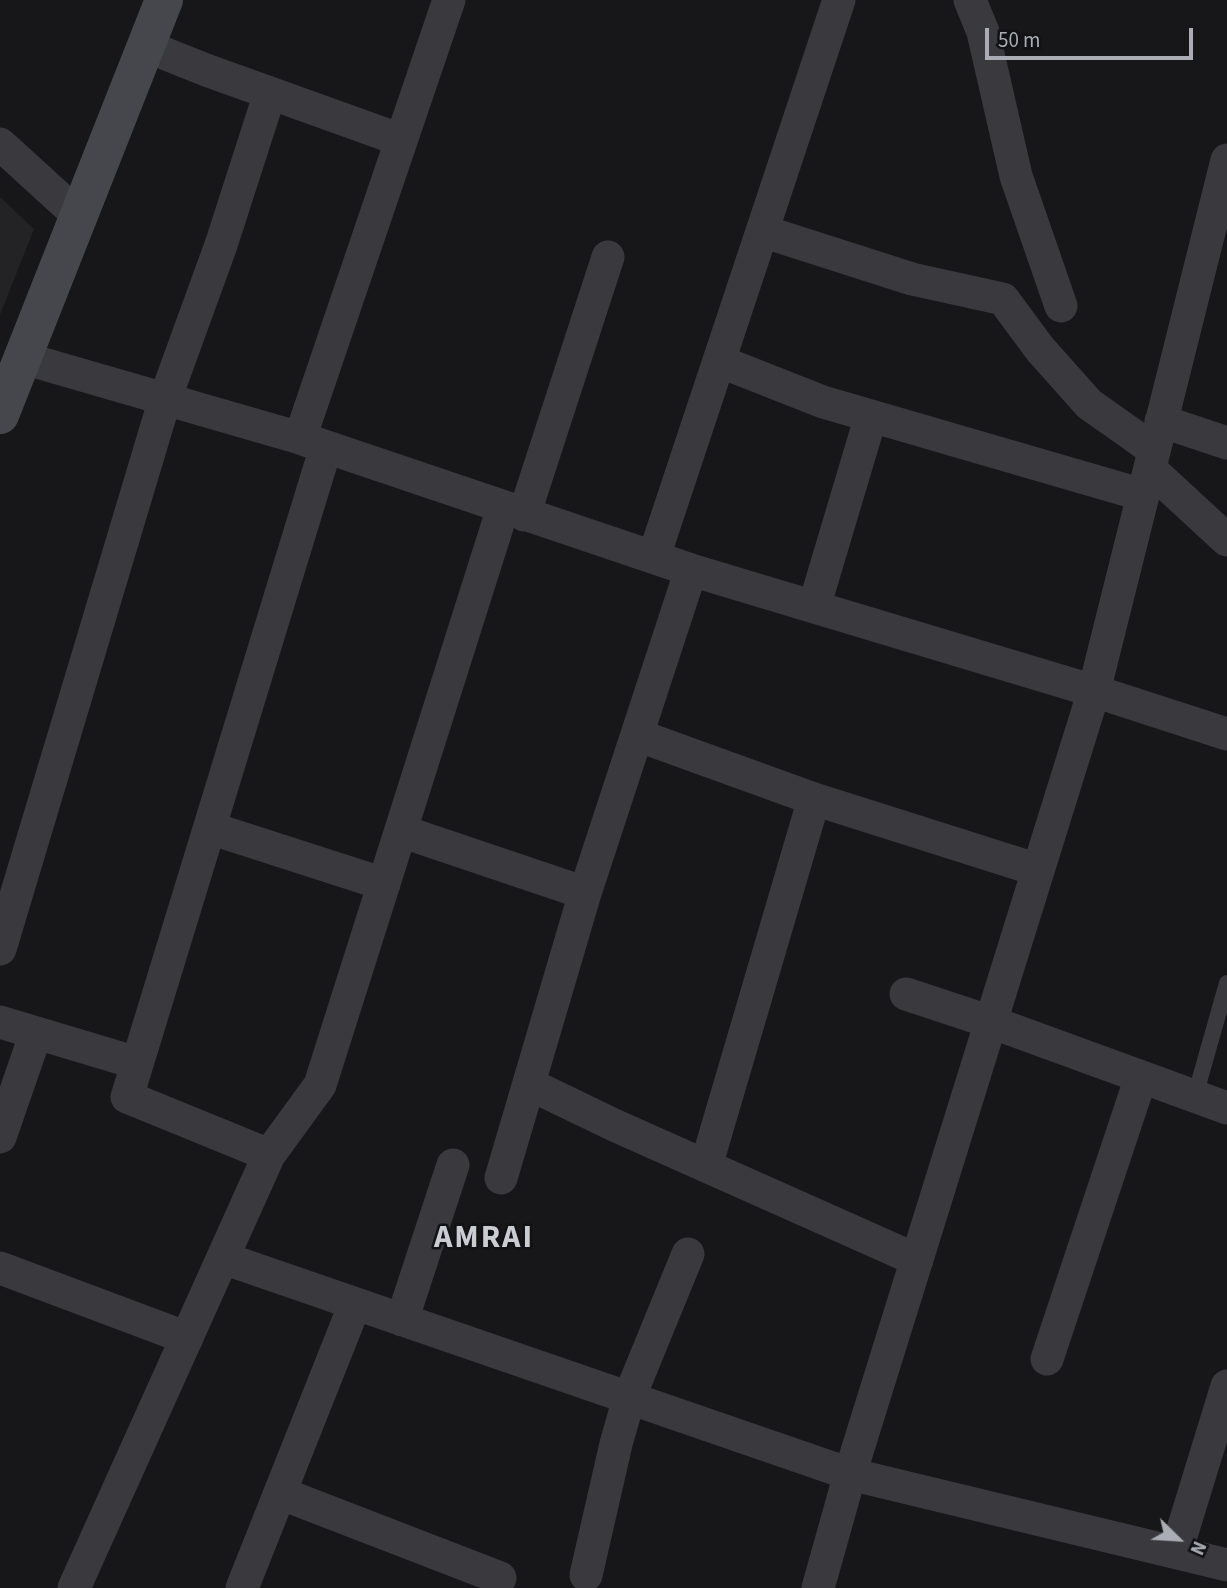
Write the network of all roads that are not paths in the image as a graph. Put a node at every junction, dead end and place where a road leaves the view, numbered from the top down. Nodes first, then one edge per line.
1 (164, 0) edge
2 (449, 0) edge
3 (970, 0) edge
4 (833, 2) edge
5 (146, 46) junction
6 (270, 93) junction
7 (401, 140) junction
8 (0, 144) edge
9 (1227, 160) edge
10 (79, 216) junction
11 (762, 231) junction
12 (1217, 245) edge
13 (608, 257) dead end
14 (1061, 306) dead end
15 (23, 358) junction
16 (719, 361) junction
17 (165, 399) junction
18 (0, 415) edge
19 (871, 416) junction
20 (313, 443) junction
21 (1227, 443) edge
22 (1152, 459) junction
23 (513, 512) junction
24 (1227, 540) edge
25 (653, 556) junction
26 (691, 570) junction
27 (814, 607) junction
28 (1094, 691) junction
29 (1227, 734) edge
30 (637, 735) junction
31 (814, 799) junction
32 (210, 828) junction
33 (401, 831) junction
34 (1038, 870) junction
35 (384, 884) junction
36 (585, 893) junction
37 (0, 949) edge
38 (1227, 983) edge
39 (906, 994) dead end
40 (0, 1022) edge
41 (990, 1022) junction
42 (36, 1033) junction
43 (137, 1063) junction
44 (1142, 1077) junction
45 (529, 1084) junction
46 (1195, 1096) junction
47 (1227, 1108) edge
48 (0, 1137) edge
49 (270, 1155) junction
50 (453, 1165) dead end
51 (706, 1166) junction
52 (501, 1178) dead end
53 (688, 1254) dead end
54 (223, 1258) junction
55 (917, 1260) junction
56 (0, 1268) edge
57 (355, 1304) junction
58 (402, 1320) junction
59 (187, 1338) junction
60 (1046, 1359) dead end
61 (1227, 1386) edge
62 (629, 1398) junction
63 (850, 1474) junction
64 (280, 1493) junction
65 (1175, 1552) junction
66 (1220, 1572) edge
67 (586, 1575) dead end
68 (500, 1578) dead end
69 (74, 1588) edge
70 (242, 1588) edge
71 (818, 1588) edge

1 - 5 main road
2 - 7 street
3 - 14 street
4 - 11 street
5 - 6 street
5 - 10 main road
6 - 7 street
6 - 17 street
7 - 20 street
8 - 10 street
9 - 12 street
10 - 15 main road
11 - 16 street
11 - 22 street
12 - 22 street
13 - 23 street
15 - 17 street
15 - 18 main road
16 - 19 street
16 - 25 street
17 - 20 street
17 - 37 street
19 - 22 street
19 - 27 street
20 - 23 street
20 - 32 street
21 - 22 street
22 - 24 street
22 - 28 street
23 - 25 street
23 - 33 street
25 - 26 street
26 - 27 street
26 - 30 street
27 - 28 street
28 - 29 street
28 - 34 street
30 - 31 street
30 - 36 street
31 - 34 street
31 - 51 street
32 - 35 street
32 - 43 street
33 - 35 street
33 - 36 street
34 - 41 street
35 - 49 street
36 - 45 street
38 - 46 lane
39 - 41 street
40 - 42 street
41 - 44 street
41 - 55 street
42 - 43 street
42 - 48 street
43 - 49 street
44 - 46 street
44 - 60 street
45 - 51 street
45 - 52 street
46 - 47 street
49 - 54 street
50 - 58 street
51 - 55 street
53 - 62 street
54 - 57 street
54 - 59 street
55 - 63 street
56 - 59 street
57 - 58 street
57 - 64 street
58 - 62 street
59 - 69 street
61 - 65 street
62 - 63 street
62 - 67 street
63 - 65 street
63 - 71 street
64 - 68 street
64 - 70 street
65 - 66 street

